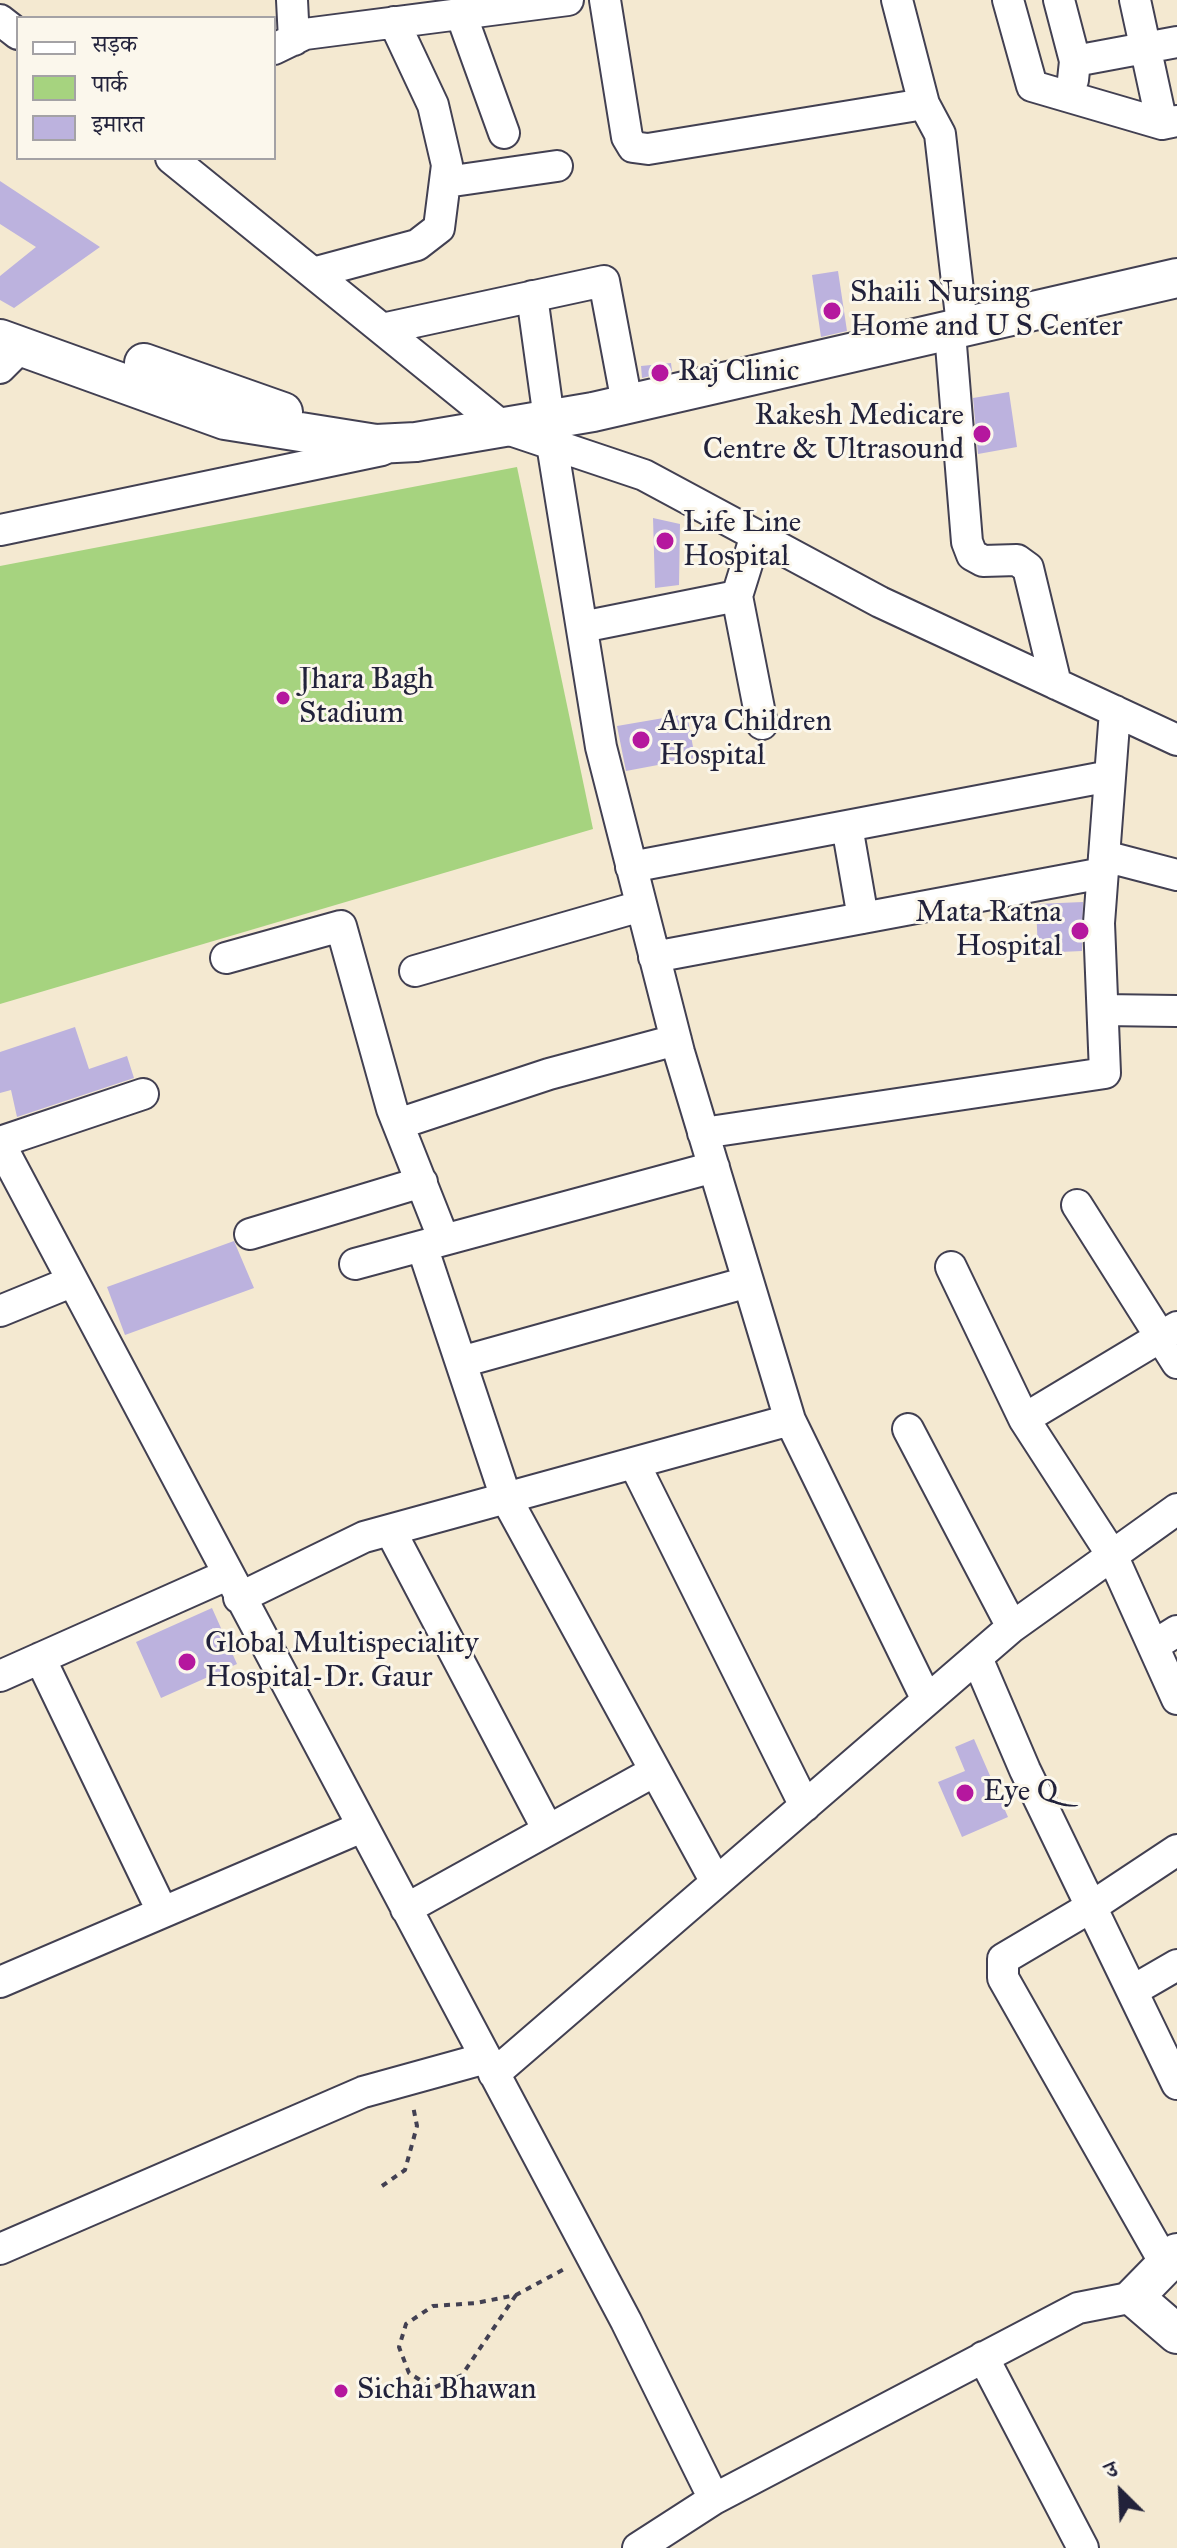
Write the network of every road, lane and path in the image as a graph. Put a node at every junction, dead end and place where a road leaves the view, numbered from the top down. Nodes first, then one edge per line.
1 (292, 0) edge
2 (568, 0) edge
3 (605, 0) edge
4 (897, 0) edge
5 (1008, 0) edge
6 (1059, 0) edge
7 (1135, 0) edge
8 (461, 14) junction
9 (0, 20) edge
10 (394, 22) junction
11 (16, 32) edge
12 (1177, 42) edge
13 (284, 44) edge
14 (1146, 48) junction
15 (1075, 61) junction
16 (1071, 97) junction
17 (924, 104) junction
18 (1170, 122) edge
19 (504, 133) dead end
20 (173, 160) edge
21 (557, 166) dead end
22 (446, 182) junction
23 (313, 273) junction
24 (1177, 278) edge
25 (532, 296) junction
26 (1177, 297) edge
27 (0, 313) edge
28 (382, 329) junction
29 (956, 335) junction
30 (7, 351) edge
31 (610, 408) junction
32 (504, 428) junction
33 (551, 432) junction
34 (416, 442) junction
35 (376, 444) junction
36 (0, 530) edge
37 (756, 535) junction
38 (737, 596) junction
39 (582, 627) junction
40 (1056, 684) junction
41 (1115, 711) junction
42 (762, 724) dead end
43 (1177, 740) edge
44 (1110, 776) junction
45 (847, 826) junction
46 (1104, 865) junction
47 (631, 867) junction
48 (1177, 875) edge
49 (641, 906) junction
50 (863, 918) junction
51 (654, 957) junction
52 (226, 958) dead end
53 (415, 971) dead end
54 (1103, 1010) junction
55 (1177, 1011) edge
56 (676, 1040) junction
57 (143, 1094) dead end
58 (398, 1124) junction
59 (703, 1133) junction
60 (0, 1143) edge
61 (714, 1167) junction
62 (422, 1182) junction
63 (1077, 1205) dead end
64 (250, 1234) dead end
65 (433, 1243) junction
66 (355, 1264) dead end
67 (951, 1267) dead end
68 (71, 1282) junction
69 (748, 1282) junction
70 (0, 1311) edge
71 (1169, 1332) edge
72 (461, 1362) junction
73 (1177, 1363) edge
74 (1024, 1419) junction
75 (790, 1420) junction
76 (908, 1429) dead end
77 (634, 1463) junction
78 (506, 1498) junction
79 (1177, 1509) edge
80 (390, 1530) junction
81 (1112, 1555) junction
82 (233, 1586) junction
83 (1012, 1627) junction
84 (1165, 1638) edge
85 (40, 1658) junction
86 (977, 1658) junction
87 (0, 1676) edge
88 (1177, 1699) edge
89 (927, 1700) junction
90 (655, 1771) junction
91 (805, 1806) junction
92 (362, 1827) junction
93 (548, 1830) junction
94 (1177, 1850) edge
95 (716, 1882) junction
96 (1091, 1907) junction
97 (406, 1909) junction
98 (162, 1911) junction
99 (1177, 1965) edge
100 (0, 1982) edge
101 (1132, 1991) junction
102 (490, 2066) junction
103 (407, 2080) junction
104 (1177, 2084) edge
105 (382, 2186) dead end
106 (0, 2249) edge
107 (591, 2255) junction
108 (1171, 2259) edge
109 (516, 2295) junction
110 (1134, 2297) junction
111 (1177, 2334) edge
112 (983, 2357) junction
113 (714, 2499) junction
114 (656, 2543) edge
115 (1083, 2548) edge

1 - 13 street
2 - 8 street
3 - 17 street
4 - 17 street
5 - 16 street
6 - 15 street
7 - 14 street
8 - 10 street
8 - 19 street
9 - 11 street
10 - 13 street
10 - 22 street
12 - 14 street
14 - 15 street
14 - 18 street
15 - 16 street
16 - 18 street
17 - 29 street
20 - 23 street
21 - 22 street
22 - 23 street
23 - 28 street
24 - 29 main road
25 - 28 street
25 - 31 street
25 - 33 street
26 - 29 main road
27 - 35 main road
28 - 32 street
29 - 31 main road
29 - 40 street
30 - 35 main road
31 - 33 main road
32 - 33 main road
32 - 34 main road
33 - 37 street
33 - 39 street
34 - 35 main road
34 - 36 street
37 - 38 street
37 - 40 street
38 - 39 street
38 - 42 street
39 - 47 street
40 - 41 street
41 - 43 street
41 - 44 street
44 - 45 street
44 - 46 street
45 - 47 street
45 - 50 street
46 - 48 street
46 - 50 street
46 - 54 street
47 - 49 street
49 - 51 street
49 - 53 street
50 - 51 street
51 - 56 street
52 - 58 street
54 - 55 street
54 - 59 street
56 - 58 street
56 - 59 street
57 - 60 street
58 - 62 street
59 - 61 street
60 - 68 street
61 - 65 street
61 - 69 street
62 - 64 street
62 - 65 street
63 - 71 street
65 - 66 street
65 - 72 street
67 - 74 street
68 - 70 street
68 - 82 street
69 - 72 street
69 - 75 street
71 - 73 street
71 - 74 street
72 - 78 street
74 - 81 street
75 - 77 street
75 - 89 street
76 - 83 street
77 - 78 street
77 - 91 street
78 - 80 street
78 - 90 street
79 - 81 street
80 - 82 street
80 - 93 street
81 - 83 street
81 - 84 street
82 - 85 street
82 - 92 street
83 - 86 street
84 - 88 street
85 - 87 street
85 - 98 street
86 - 89 street
86 - 96 street
89 - 91 street
90 - 93 street
90 - 95 street
91 - 95 street
92 - 97 street
92 - 98 street
93 - 97 street
94 - 96 street
95 - 102 street
96 - 101 street
96 - 108 street
97 - 102 street
98 - 100 street
99 - 101 street
101 - 104 street
102 - 103 street
102 - 107 street
103 - 105 path
103 - 106 street
107 - 109 path
107 - 113 street
108 - 110 main road
109 - 109 path
110 - 111 main road
110 - 112 street
112 - 113 street
112 - 115 street
113 - 114 street

